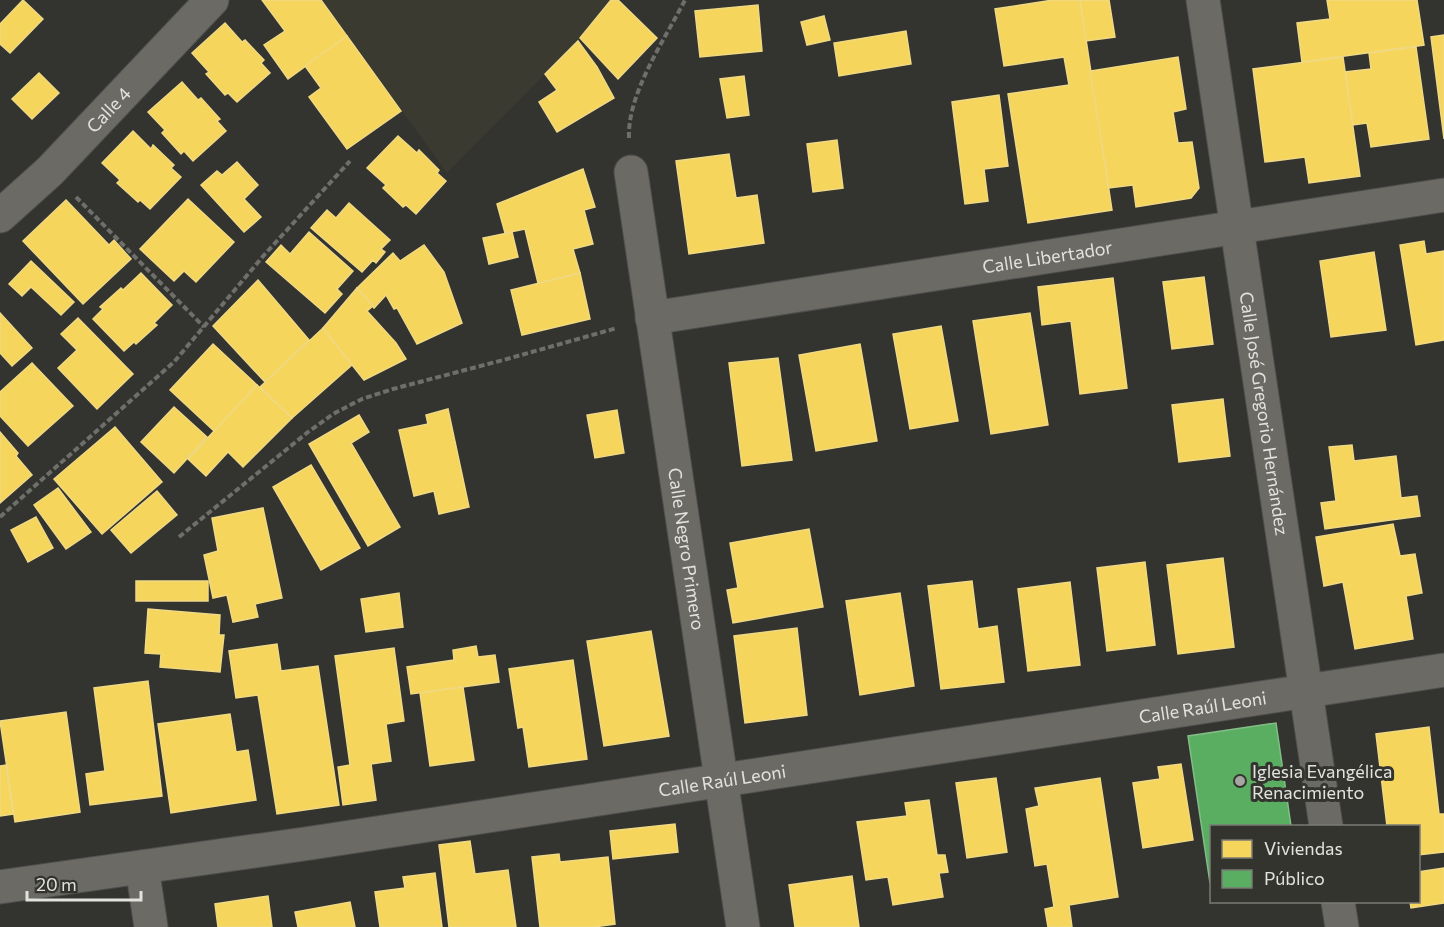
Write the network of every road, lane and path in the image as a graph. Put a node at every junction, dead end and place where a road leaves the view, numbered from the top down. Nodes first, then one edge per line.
1 (212, 0) edge
2 (685, 0) edge
3 (1203, 0) edge
4 (350, 161) dead end
5 (50, 171) junction
6 (631, 172) joint
7 (1444, 195) edge
8 (0, 216) edge
9 (1237, 227) junction
10 (652, 318) junction
11 (204, 327) junction
12 (0, 517) edge
13 (179, 537) dead end
14 (1444, 670) edge
15 (1306, 691) junction
16 (722, 781) junction
17 (1326, 825) edge
18 (142, 867) junction
19 (0, 887) edge
20 (1338, 903) edge
21 (151, 927) edge
22 (743, 927) edge
23 (1342, 927) edge

1 - 5 street, Calle 4
2 - 6 path
3 - 9 street, Calle José Gregorio Hernández
4 - 11 path
5 - 8 street, Calle 4
5 - 11 path
6 - 10 street, Calle Negro Primero
7 - 9 street, Calle Libertador
9 - 10 street, Calle Libertador
9 - 15 street, Calle José Gregorio Hernández
10 - 13 path
10 - 16 street, Calle Negro Primero
11 - 12 path
14 - 15 street, Calle Raúl Leoni
15 - 16 street, Calle Raúl Leoni
15 - 17 street, Calle José Gregorio Hernández
16 - 18 street, Calle Raúl Leoni
16 - 22 street, Calle Negro Primero
18 - 19 street, Calle Raúl Leoni
18 - 21 street
20 - 23 street

